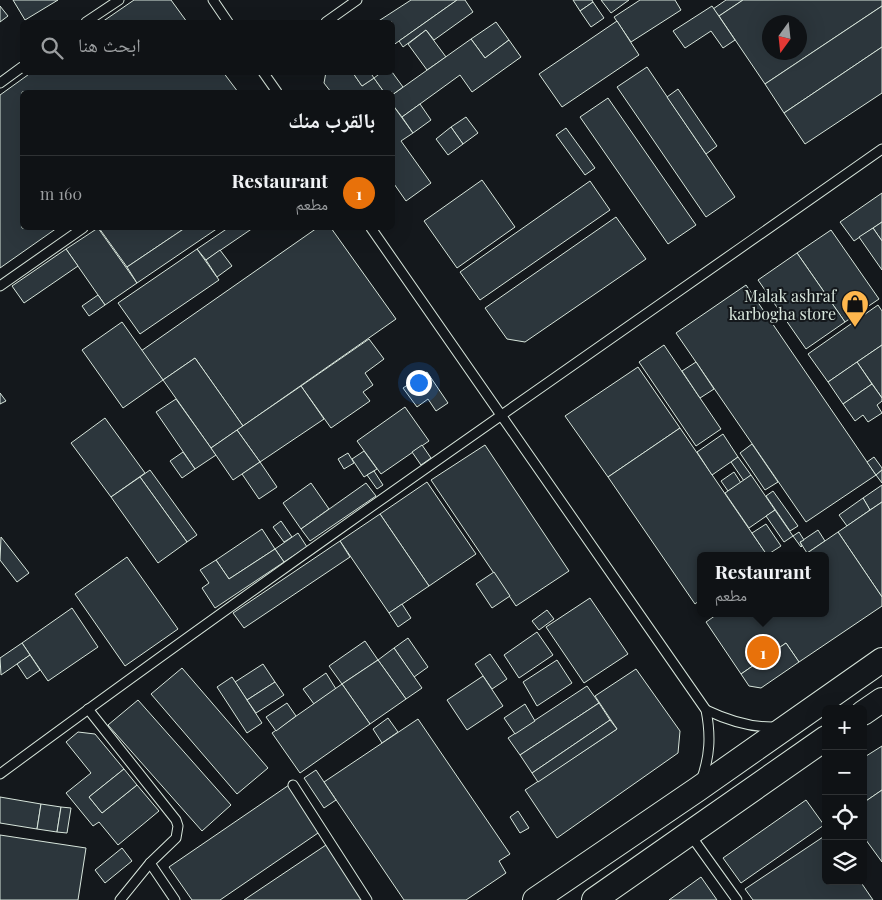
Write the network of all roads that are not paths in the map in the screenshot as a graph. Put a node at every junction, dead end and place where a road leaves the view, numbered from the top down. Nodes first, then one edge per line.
1 (118, 0) edge
2 (212, 0) edge
3 (357, 0) edge
4 (89, 20) edge
5 (227, 20) edge
6 (329, 20) edge
7 (20, 68) edge
8 (265, 75) edge
9 (0, 83) edge
10 (275, 90) edge
11 (882, 149) edge
12 (79, 230) edge
13 (372, 230) edge
14 (0, 286) edge
15 (502, 415) junction
16 (882, 660) edge
17 (882, 700) edge
18 (88, 709) junction
19 (867, 709) edge
20 (706, 710) junction
21 (785, 726) junction
22 (822, 741) edge
23 (0, 774) edge
24 (293, 785) dead end
25 (698, 789) junction
26 (689, 833) junction
27 (150, 863) junction
28 (120, 900) edge
29 (176, 900) edge
30 (367, 900) edge
31 (535, 900) edge
32 (594, 900) edge
33 (737, 900) edge

1 - 4 lane
2 - 5 lane
3 - 6 lane
7 - 9 lane
8 - 10 lane
11 - 15 lane
12 - 14 lane
13 - 15 lane
15 - 18 lane
15 - 20 lane
16 - 21 main road
17 - 19 main road
18 - 23 lane
18 - 27 lane
20 - 21 lane
20 - 25 lane
21 - 25 main road
22 - 26 main road
24 - 30 lane
25 - 31 main road
26 - 32 main road
26 - 33 lane
27 - 28 lane
27 - 29 lane

